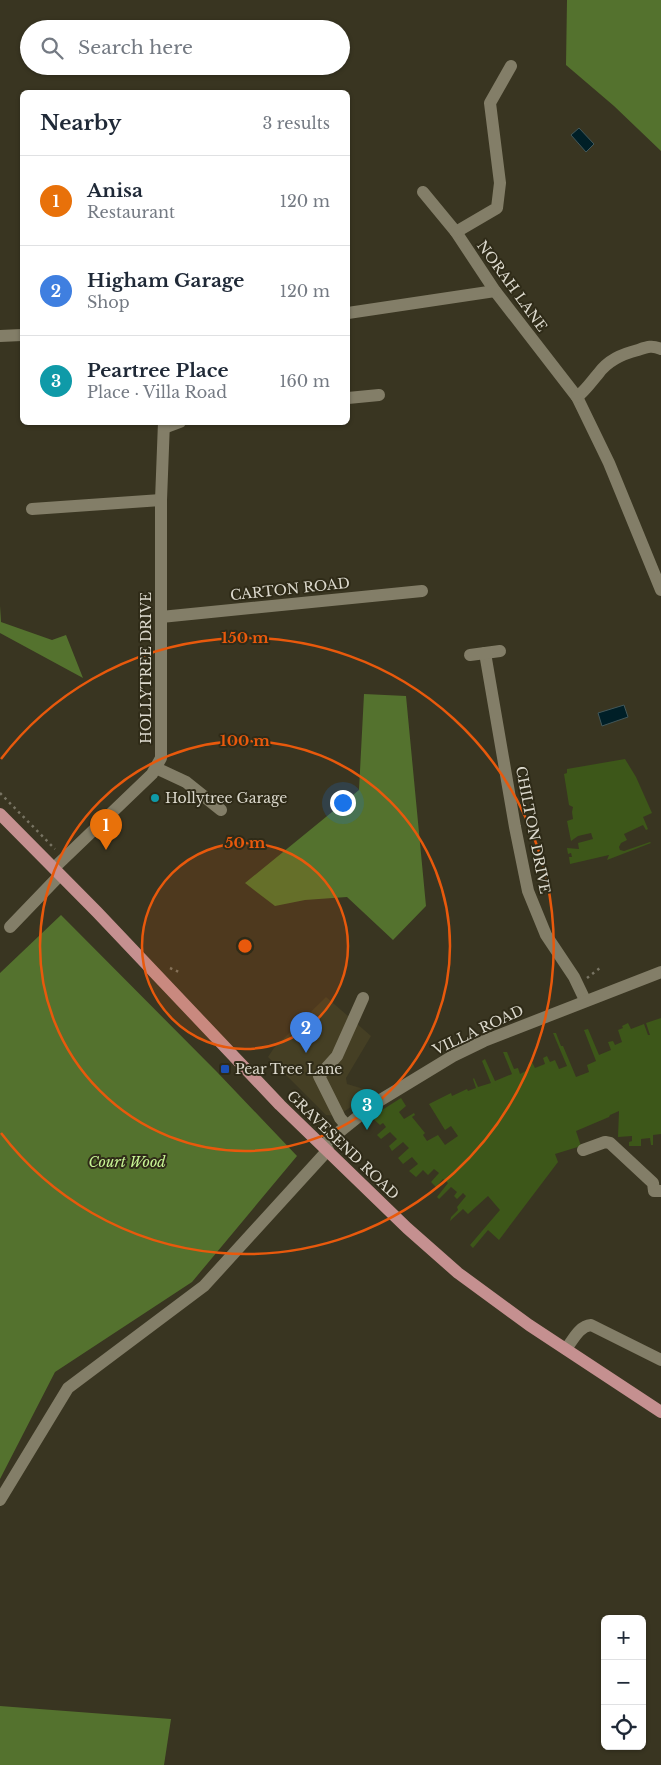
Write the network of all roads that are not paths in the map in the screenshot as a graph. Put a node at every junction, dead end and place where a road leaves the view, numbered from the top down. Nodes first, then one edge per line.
1 (511, 66) dead end
2 (423, 192) dead end
3 (456, 232) junction
4 (495, 291) junction
5 (350, 313) edge
6 (20, 335) edge
7 (0, 336) edge
8 (661, 349) edge
9 (379, 395) dead end
10 (577, 397) junction
11 (350, 398) edge
12 (164, 425) edge
13 (161, 500) junction
14 (32, 509) dead end
15 (661, 590) edge
16 (422, 591) dead end
17 (160, 618) junction
18 (500, 651) dead end
19 (485, 653) junction
20 (470, 655) dead end
21 (156, 768) junction
22 (221, 810) dead end
23 (0, 814) edge
24 (57, 872) junction
25 (10, 927) dead end
26 (661, 972) edge
27 (363, 998) dead end
28 (585, 1000) junction
29 (346, 1125) junction
30 (325, 1147) junction
31 (583, 1150) dead end
32 (658, 1191) edge
33 (566, 1349) junction
34 (661, 1360) edge
35 (661, 1412) edge
36 (0, 1500) edge

1 - 3 street
2 - 3 street, NORAH LANE
3 - 4 street, NORAH LANE
4 - 5 street
4 - 10 street, NORAH LANE
6 - 7 street
8 - 10 street
9 - 11 street
10 - 15 street, NORAH LANE
12 - 13 street, HOLLYTREE DRIVE
13 - 14 street
13 - 17 street, HOLLYTREE DRIVE
16 - 17 street, CARTON ROAD
17 - 21 street, HOLLYTREE DRIVE
18 - 19 street
19 - 20 street
19 - 28 street, CHILTON DRIVE
21 - 22 street
21 - 24 street
23 - 24 main road, GRAVESEND ROAD
24 - 25 street
24 - 30 main road, GRAVESEND ROAD
26 - 28 street, VILLA ROAD
27 - 29 street
28 - 29 street, VILLA ROAD
29 - 30 street, VILLA ROAD
30 - 33 main road, GRAVESEND ROAD
30 - 36 street
31 - 32 street
33 - 34 street
33 - 35 main road, GRAVESEND ROAD

